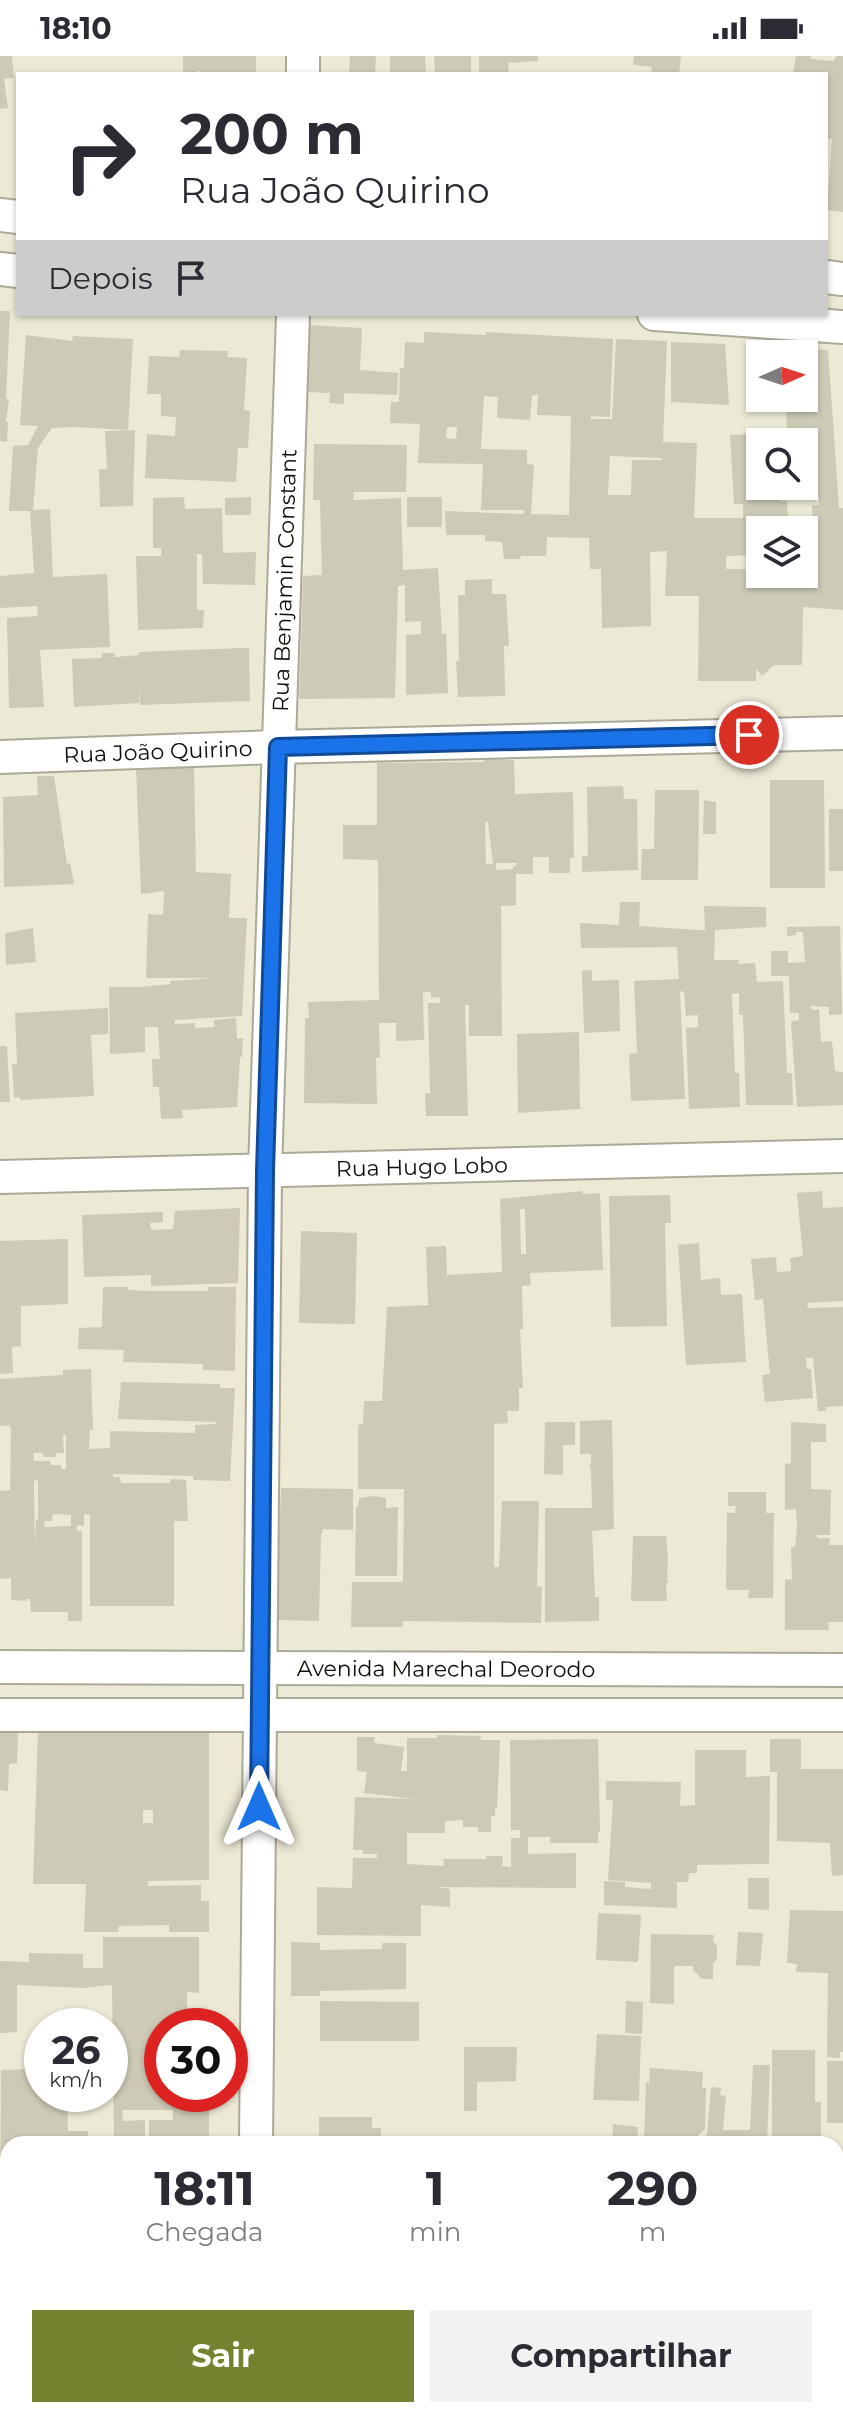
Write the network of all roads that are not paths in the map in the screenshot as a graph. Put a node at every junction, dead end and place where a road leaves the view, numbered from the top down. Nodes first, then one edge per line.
1 (293, 316) edge
2 (683, 316) edge
3 (843, 327) edge
4 (843, 733) edge
5 (278, 747) junction
6 (0, 757) edge
7 (843, 1156) edge
8 (265, 1171) junction
9 (0, 1177) edge
10 (0, 1667) edge
11 (260, 1668) junction
12 (843, 1670) edge
13 (0, 1715) edge
14 (259, 1715) junction
15 (843, 1715) edge
16 (256, 2136) edge

1 - 5 street, Rua Benjamin Constant
2 - 3 street
4 - 5 street, Rua João Quirino
5 - 6 street, Rua João Quirino
5 - 8 street, Rua Benjamin Constant
7 - 8 street, Rua Hugo Lobo
8 - 9 street, Rua Hugo Lobo
8 - 11 street, Rua Benjamin Constant
10 - 11 street, Avenida Marechal Deorodo
11 - 12 street, Avenida Marechal Deorodo
11 - 14 street, Rua Benjamin Constant
13 - 14 street
14 - 15 street
14 - 16 street, Rua Benjamin Constant

